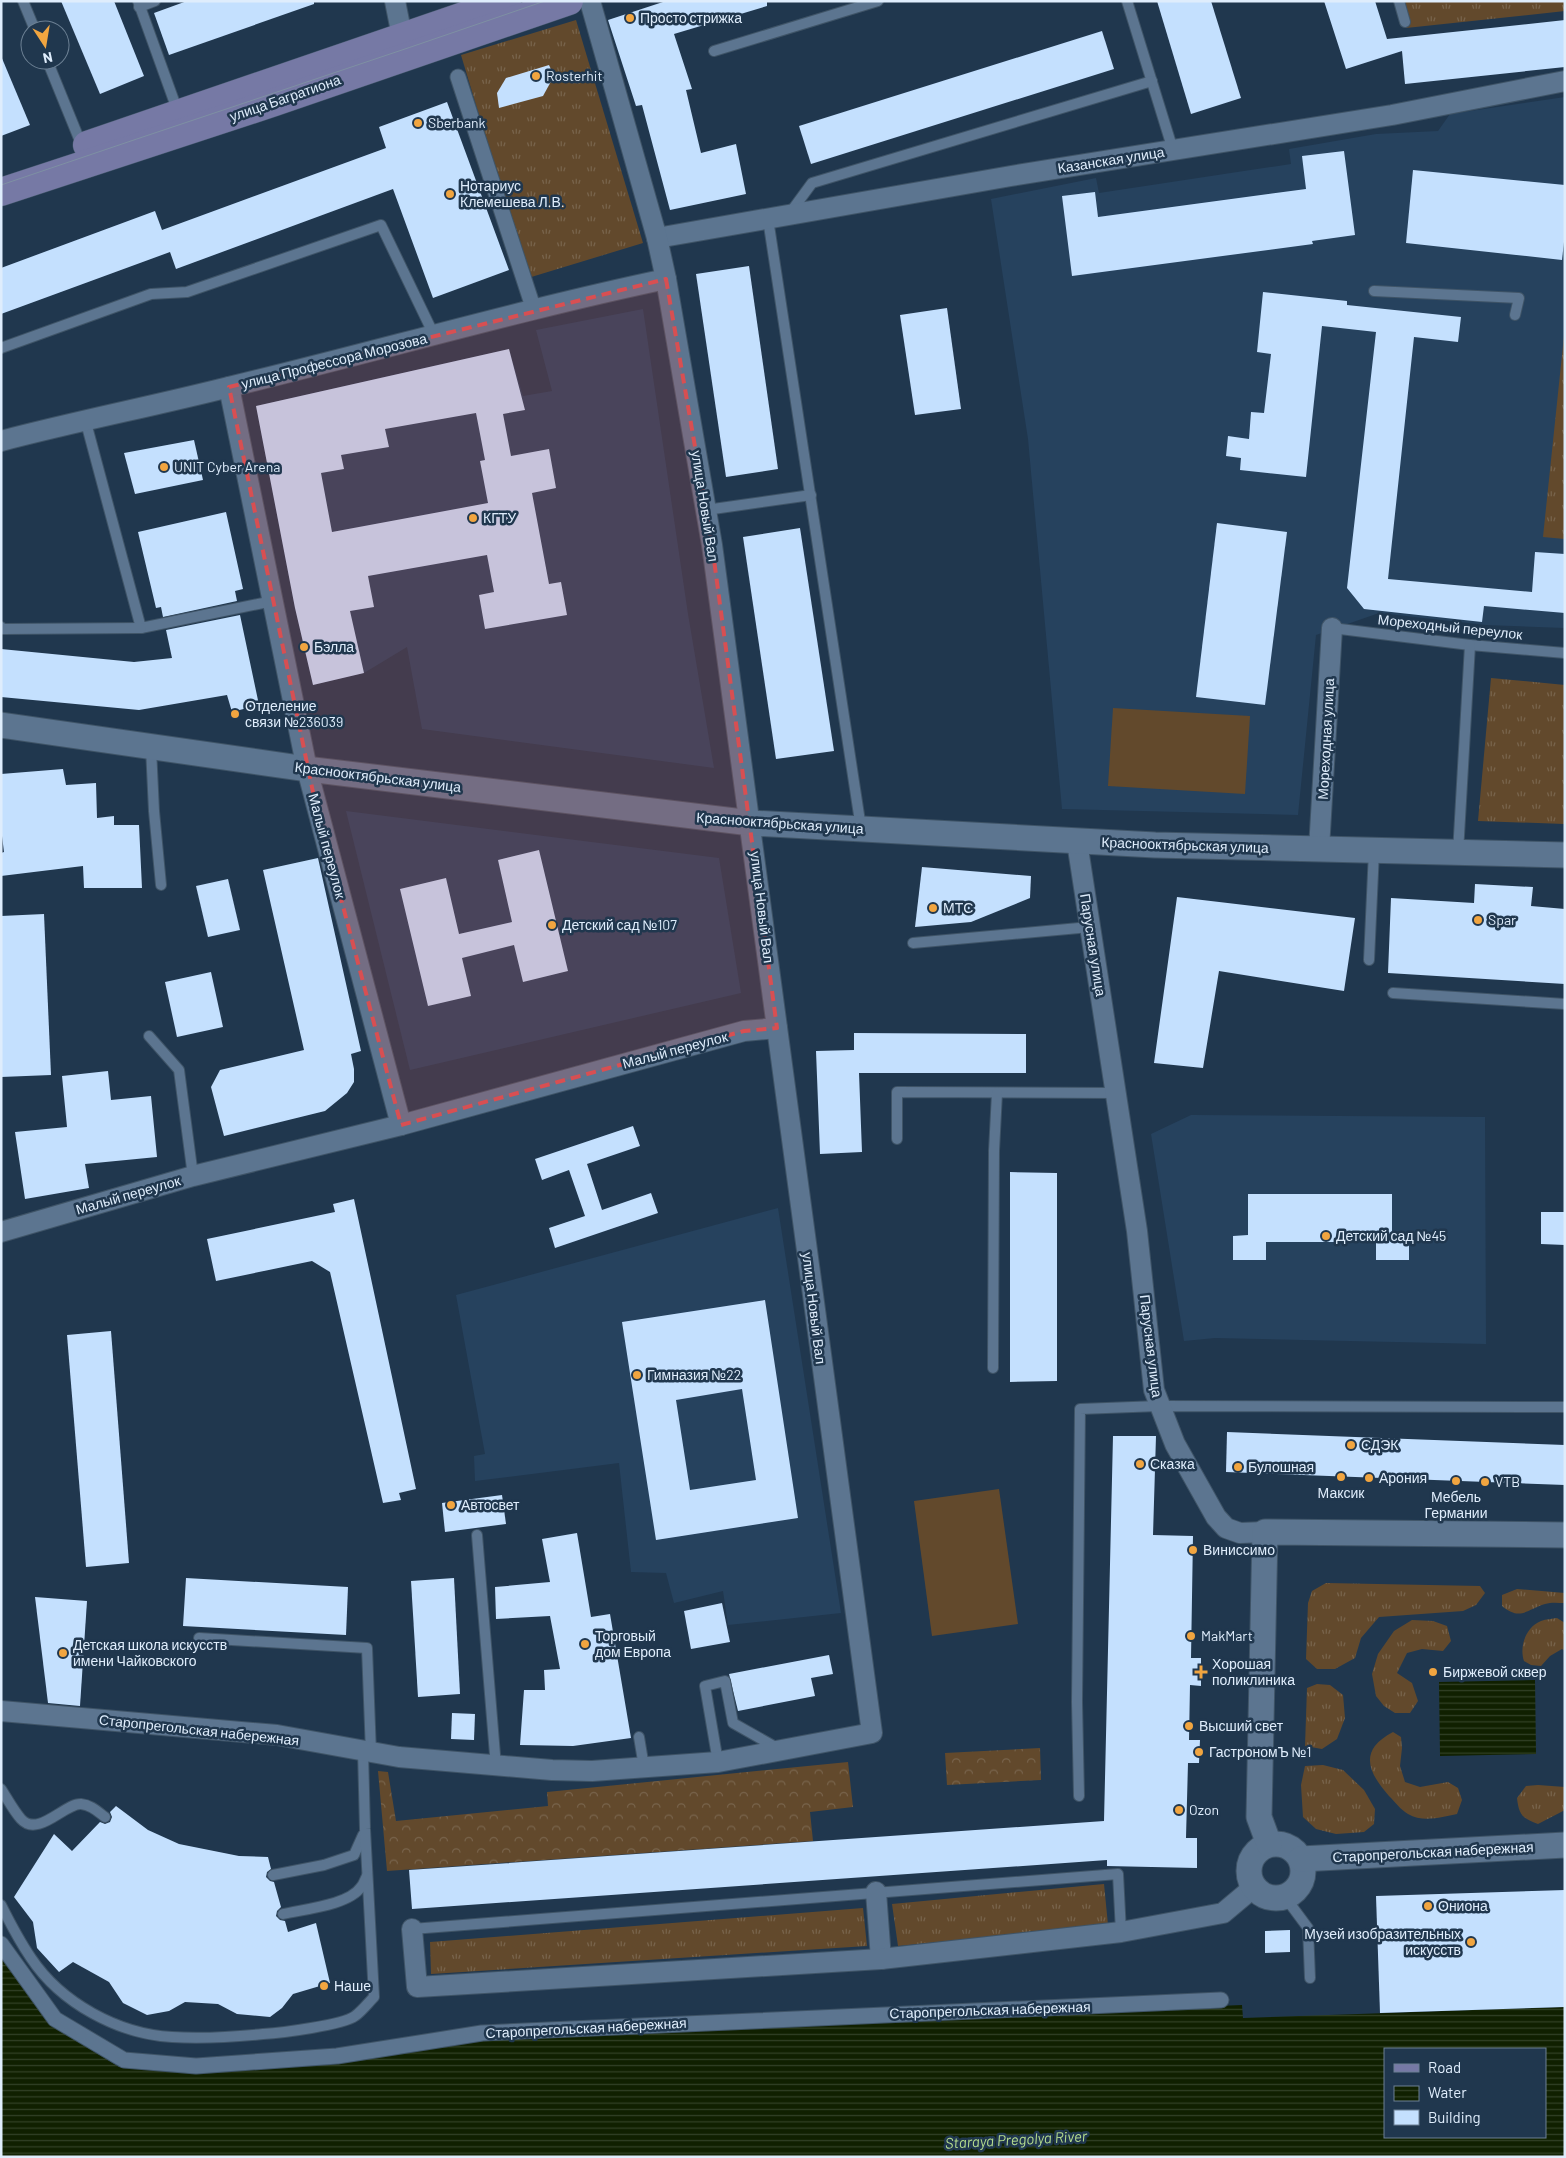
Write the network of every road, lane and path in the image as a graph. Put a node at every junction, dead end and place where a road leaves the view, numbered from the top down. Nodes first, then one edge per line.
1 (23, 1) edge
2 (155, 1) edge
3 (396, 1) edge
4 (507, 1) edge
5 (569, 1) edge
6 (590, 1) edge
7 (878, 1) edge
8 (1128, 1) edge
9 (1399, 1) edge
10 (138, 4) edge
11 (31, 20) edge
12 (1405, 22) dead end
13 (402, 36) junction
14 (714, 51) dead end
15 (51, 70) edge
16 (458, 77) dead end
17 (1152, 81) junction
18 (1565, 81) edge
19 (182, 122) junction
20 (82, 146) junction
21 (1173, 150) junction
22 (1, 174) edge
23 (1, 192) edge
24 (788, 216) junction
25 (768, 219) junction
26 (657, 238) junction
27 (666, 279) junction
28 (1374, 291) dead end
29 (534, 310) junction
30 (1515, 315) dead end
31 (434, 335) junction
32 (1, 348) edge
33 (229, 388) junction
34 (86, 419) junction
35 (1, 441) edge
36 (811, 495) junction
37 (706, 510) junction
38 (272, 601) junction
39 (1, 627) edge
40 (141, 628) junction
41 (1332, 628) joint
42 (1470, 645) junction
43 (1565, 653) edge
44 (1, 726) edge
45 (151, 748) junction
46 (307, 769) junction
47 (751, 823) junction
48 (861, 829) junction
49 (1077, 842) junction
50 (1319, 849) junction
51 (1374, 851) junction
52 (1458, 853) junction
53 (1565, 855) edge
54 (161, 885) dead end
55 (1090, 927) junction
56 (914, 943) dead end
57 (1369, 960) dead end
58 (1393, 993) dead end
59 (1565, 1004) edge
60 (778, 1028) junction
61 (148, 1036) dead end
62 (997, 1093) junction
63 (1116, 1093) junction
64 (401, 1125) junction
65 (897, 1139) dead end
66 (193, 1176) junction
67 (1, 1232) edge
68 (993, 1368) dead end
69 (1159, 1406) junction
70 (1565, 1407) edge
71 (1265, 1532) junction
72 (477, 1535) dead end
73 (1565, 1535) edge
74 (199, 1638) dead end
75 (1, 1712) edge
76 (872, 1733) joint
77 (639, 1737) dead end
78 (782, 1751) junction
79 (367, 1752) junction
80 (718, 1762) junction
81 (496, 1767) junction
82 (644, 1767) junction
83 (1, 1789) edge
84 (1079, 1796) dead end
85 (105, 1817) dead end
86 (365, 1829) junction
87 (1269, 1844) junction
88 (1565, 1845) edge
89 (1301, 1859) junction
90 (273, 1875) dead end
91 (367, 1875) junction
92 (1254, 1887) junction
93 (876, 1892) junction
94 (1285, 1897) junction
95 (1, 1906) edge
96 (283, 1914) dead end
97 (412, 1929) joint
98 (1121, 1932) junction
99 (1, 1944) edge
100 (881, 1959) junction
101 (1310, 1978) dead end
102 (1221, 2000) dead end

1 - 11 lane
2 - 10 lane
3 - 13 street
4 - 13 main road, улица Багратиона
5 - 19 main road, улица Багратиона
6 - 26 street, улица Новый Вал
7 - 14 lane
8 - 17 lane
9 - 12 lane
10 - 19 lane
13 - 19 main road, улица Багратиона
15 - 20 lane
16 - 29 street
17 - 21 lane
17 - 24 lane
18 - 21 street, Казанская улица
19 - 20 main road, улица Багратиона
19 - 23 main road, улица Багратиона
20 - 22 main road, улица Багратиона
21 - 24 street, Казанская улица
24 - 25 street, Казанская улица
25 - 26 street, Казанская улица
25 - 36 lane
26 - 27 street, улица Новый Вал
27 - 29 street, улица Профессора Морозова
27 - 37 street, улица Новый Вал
28 - 30 lane
29 - 31 street, улица Профессора Морозова
31 - 32 lane
31 - 33 street, улица Профессора Морозова
33 - 34 street, улица Профессора Морозова
33 - 38 street, Малый переулок
34 - 35 street, улица Профессора Морозова
34 - 40 lane
36 - 37 lane
36 - 48 lane
37 - 47 street, улица Новый Вал
38 - 40 lane
38 - 46 street, Малый переулок
39 - 40 lane
41 - 42 lane, Мореходный переулок
41 - 50 street, Мореходная улица
42 - 43 lane, Мореходный переулок
42 - 52 lane
44 - 45 street, Краснооктябрьская улица
45 - 46 street, Краснооктябрьская улица
45 - 54 lane
46 - 47 street, Краснооктябрьская улица
46 - 64 street, Малый переулок
47 - 48 street, Краснооктябрьская улица
47 - 60 street, улица Новый Вал
48 - 49 street, Краснооктябрьская улица
49 - 50 street, Краснооктябрьская улица
49 - 55 street, Парусная улица
50 - 51 street, Краснооктябрьская улица
51 - 52 street, Краснооктябрьская улица
51 - 57 lane
52 - 53 street, Краснооктябрьская улица
55 - 56 lane
55 - 63 street, Парусная улица
58 - 59 lane
60 - 64 street, Малый переулок
60 - 76 street, улица Новый Вал
61 - 66 lane
62 - 63 lane
62 - 65 lane
62 - 68 lane
63 - 69 street, Парусная улица
64 - 66 street, Малый переулок
66 - 67 street, Малый переулок
69 - 70 lane
69 - 71 street, Парусная улица
69 - 84 lane
71 - 73 street, Парусная улица
71 - 87 street
72 - 81 lane
74 - 79 lane
75 - 79 street, Старопрегольская набережная
76 - 78 street, Старопрегольская набережная
77 - 82 lane
78 - 80 street, Старопрегольская набережная
78 - 80 lane
79 - 81 street, Старопрегольская набережная
79 - 86 lane
80 - 82 street, Старопрегольская набережная
81 - 82 street, Старопрегольская набережная
83 - 85 lane
86 - 90 lane
86 - 91 lane
87 - 89 street
87 - 92 street
88 - 89 street, Старопрегольская набережная
89 - 94 street
91 - 95 lane
91 - 96 lane
92 - 94 street
92 - 98 street
93 - 97 lane
93 - 98 lane
93 - 100 street
94 - 101 lane
97 - 100 street
98 - 100 street
99 - 102 street, Старопрегольская набережная

